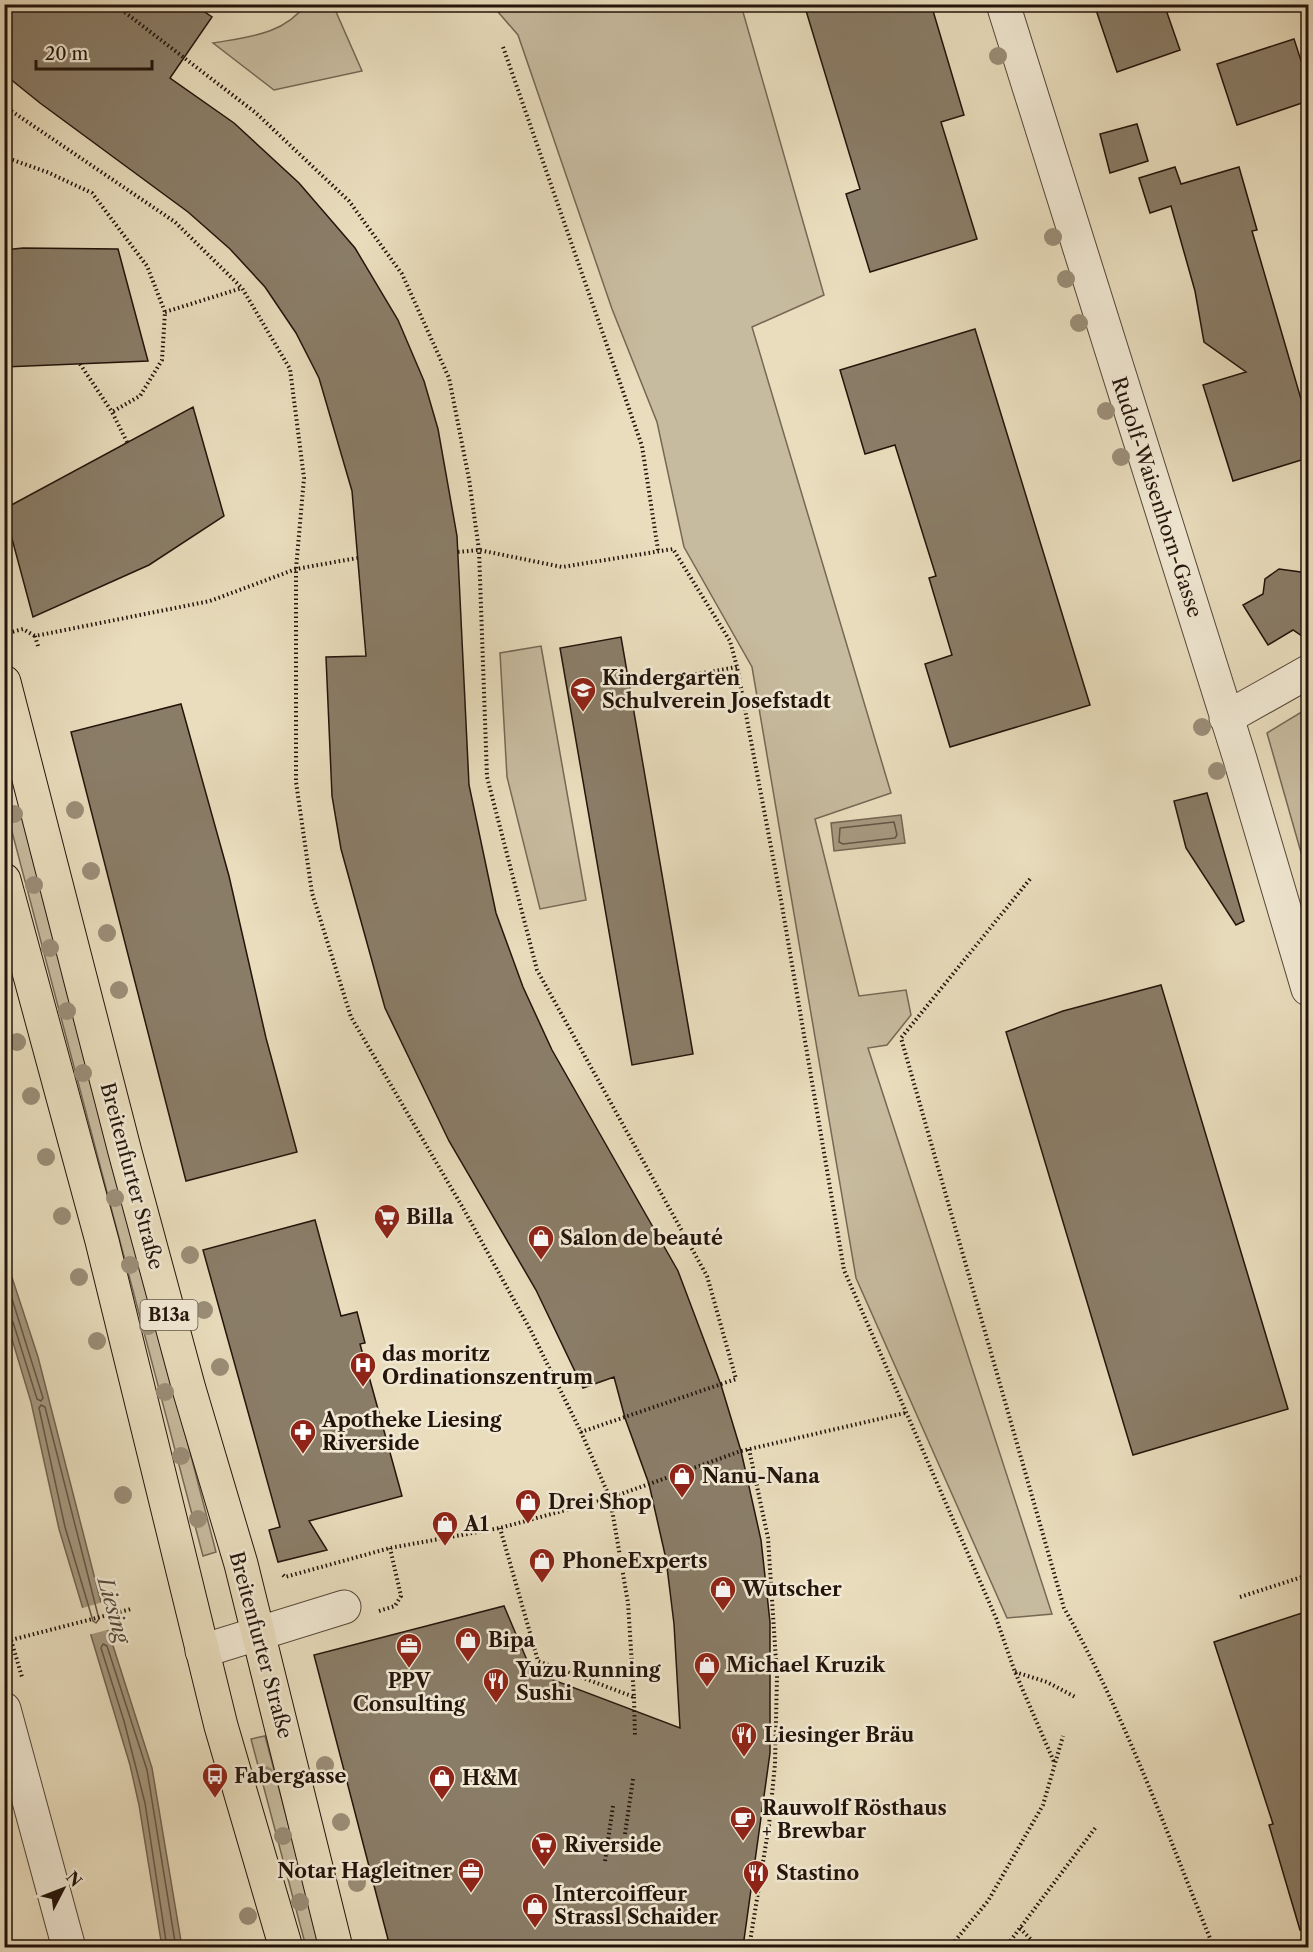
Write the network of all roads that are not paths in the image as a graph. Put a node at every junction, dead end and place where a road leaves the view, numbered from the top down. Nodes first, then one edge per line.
1 (1003, 4) edge
2 (1308, 672) edge
3 (6, 696) edge
4 (1226, 718) junction
5 (4, 880) edge
6 (1308, 989) edge
7 (356, 1611) road end
8 (259, 1633) junction
9 (202, 1651) junction
10 (4, 1709) edge
11 (69, 1947) edge
12 (286, 1947) edge
13 (336, 1947) edge

1 - 4 street, Rudolf-Waisenhorn-Gasse
2 - 4 street
3 - 8 main road, Breitenfurter Straße / B13a
4 - 6 street, Rudolf-Waisenhorn-Gasse
5 - 9 main road, B13a
7 - 8 street
8 - 9 street
8 - 13 main road, Breitenfurter Straße / B13a
9 - 12 main road, B13a
10 - 11 street

